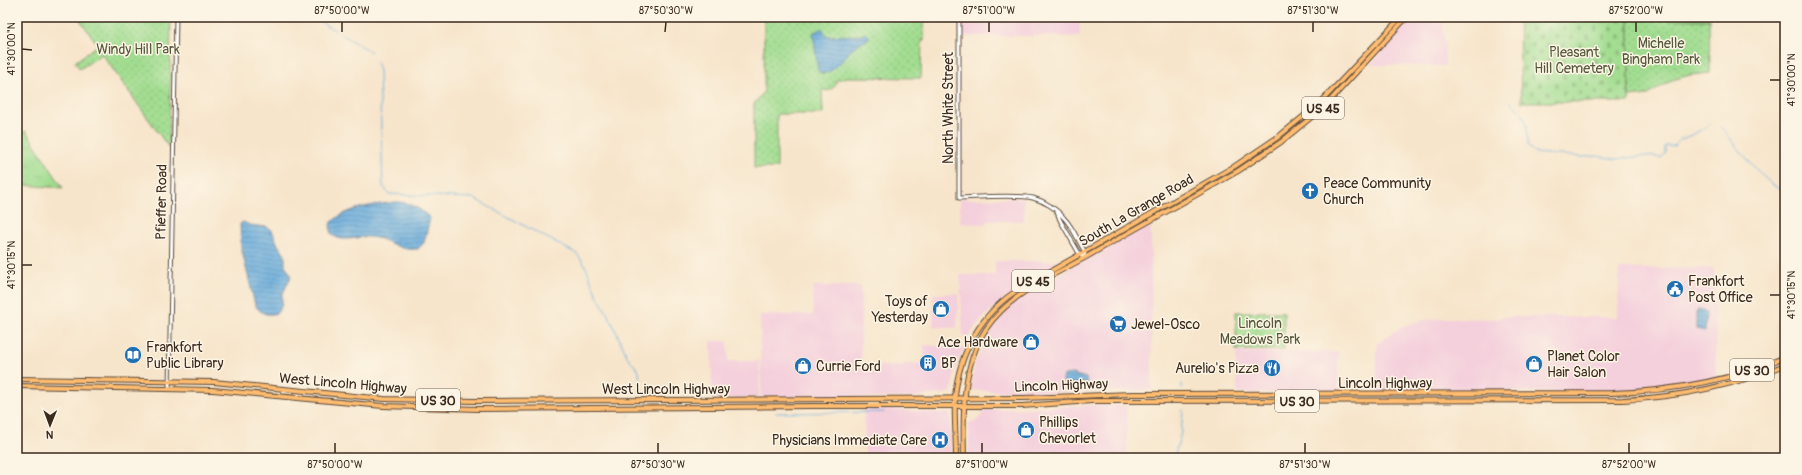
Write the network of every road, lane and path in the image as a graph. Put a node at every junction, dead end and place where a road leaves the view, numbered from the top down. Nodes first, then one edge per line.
1 (176, 17) edge
2 (958, 17) edge
3 (1401, 17) edge
4 (1408, 17) edge
5 (1057, 212) junction
6 (1085, 252) junction
7 (1080, 255) junction
8 (1084, 258) junction
9 (1785, 357) edge
10 (1785, 364) edge
11 (17, 379) edge
12 (169, 381) junction
13 (17, 386) edge
14 (169, 388) junction
15 (955, 398) junction
16 (964, 398) junction
17 (860, 399) joint
18 (860, 406) joint
19 (955, 406) junction
20 (964, 406) junction
21 (956, 458) edge
22 (964, 458) edge

1 - 12 street, Pfieffer Road
2 - 5 street, North White Street
3 - 6 main road, South La Grange Road / US 45
4 - 8 main road, South La Grange Road / US 45
5 - 6 street
5 - 7 street
6 - 7 main road, South La Grange Road / US 45
6 - 8 street
7 - 8 street
7 - 15 main road, South La Grange Road / US 45
8 - 16 main road, South La Grange Road / US 45
9 - 16 main road, Lincoln Highway / US 30
10 - 20 main road, Lincoln Highway / US 30
11 - 12 main road, West Lincoln Highway / US 30
12 - 14 street, Pfieffer Road
12 - 17 main road, West Lincoln Highway / US 30
13 - 14 main road, West Lincoln Highway / US 30
14 - 18 main road, West Lincoln Highway / US 30
15 - 16 main road, Lincoln Highway / US 30
15 - 17 main road, Lincoln Highway / US 30
15 - 19 main road, South La Grange Road / US 45
16 - 20 main road, South La Grange Road / US 45
18 - 19 main road, Lincoln Highway / US 30
19 - 20 main road, Lincoln Highway / US 30
19 - 21 main road, South La Grange Road / US 45
20 - 22 main road, South La Grange Road / US 45

